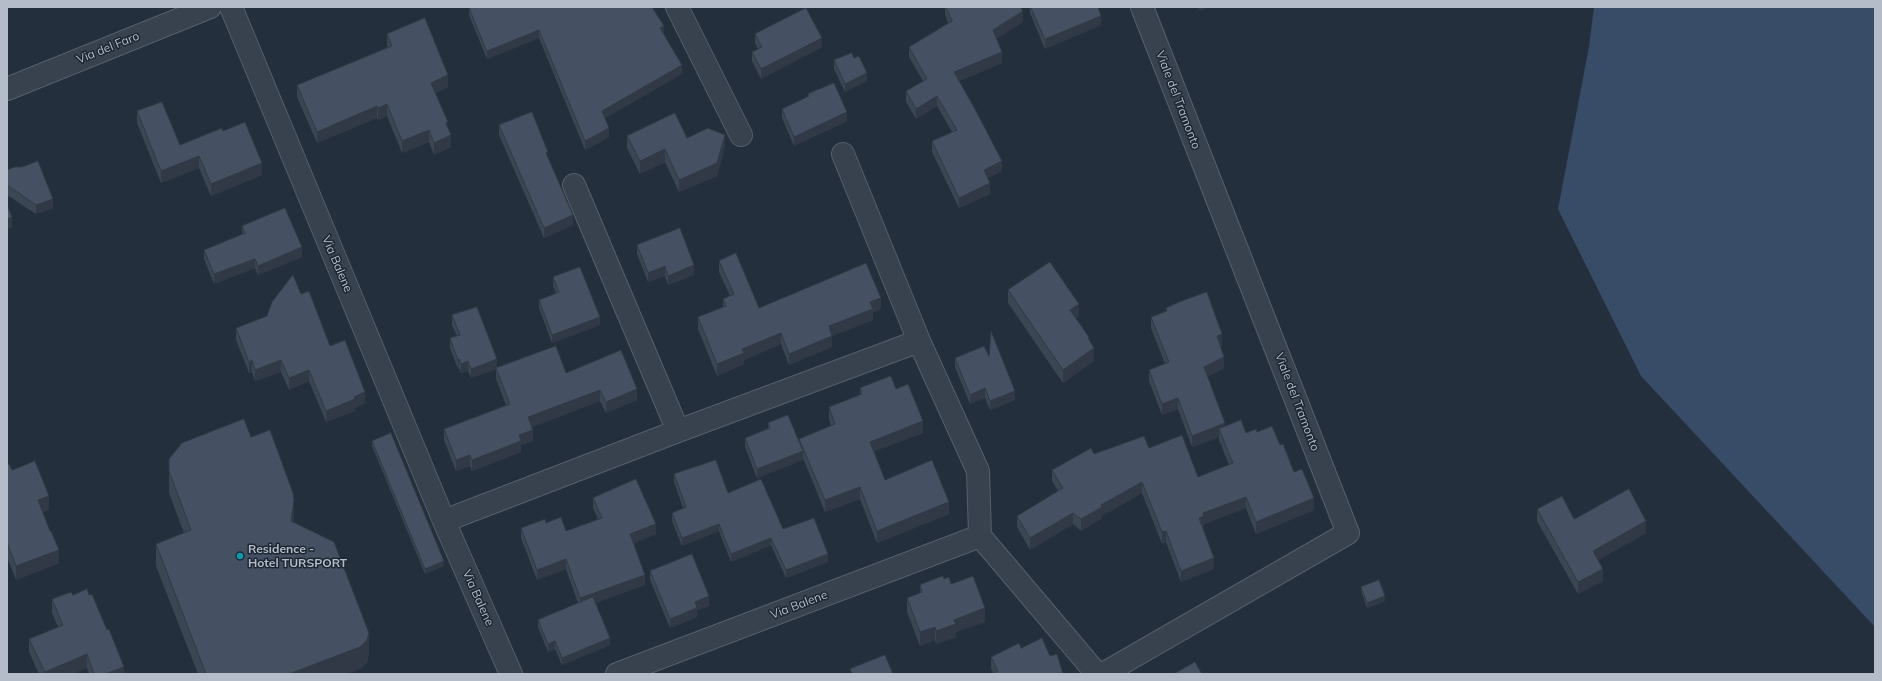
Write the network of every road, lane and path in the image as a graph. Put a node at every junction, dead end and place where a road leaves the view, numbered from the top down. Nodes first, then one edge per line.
1 (210, 7) edge
2 (231, 7) edge
3 (677, 7) edge
4 (1142, 7) edge
5 (7, 89) edge
6 (741, 135) dead end
7 (843, 154) dead end
8 (574, 185) dead end
9 (919, 341) junction
10 (678, 431) junction
11 (444, 521) junction
12 (980, 536) junction
13 (511, 674) edge
14 (617, 674) edge
15 (1097, 674) edge
16 (1103, 674) edge

1 - 5 street, Via del Faro
2 - 11 street, Via Balene
3 - 6 street
4 - 16 street, Viale del Tramonto
7 - 9 street
8 - 10 street
9 - 10 street
9 - 12 street
10 - 11 street
11 - 13 street, Via Balene
12 - 14 street, Via Balene
12 - 15 street

